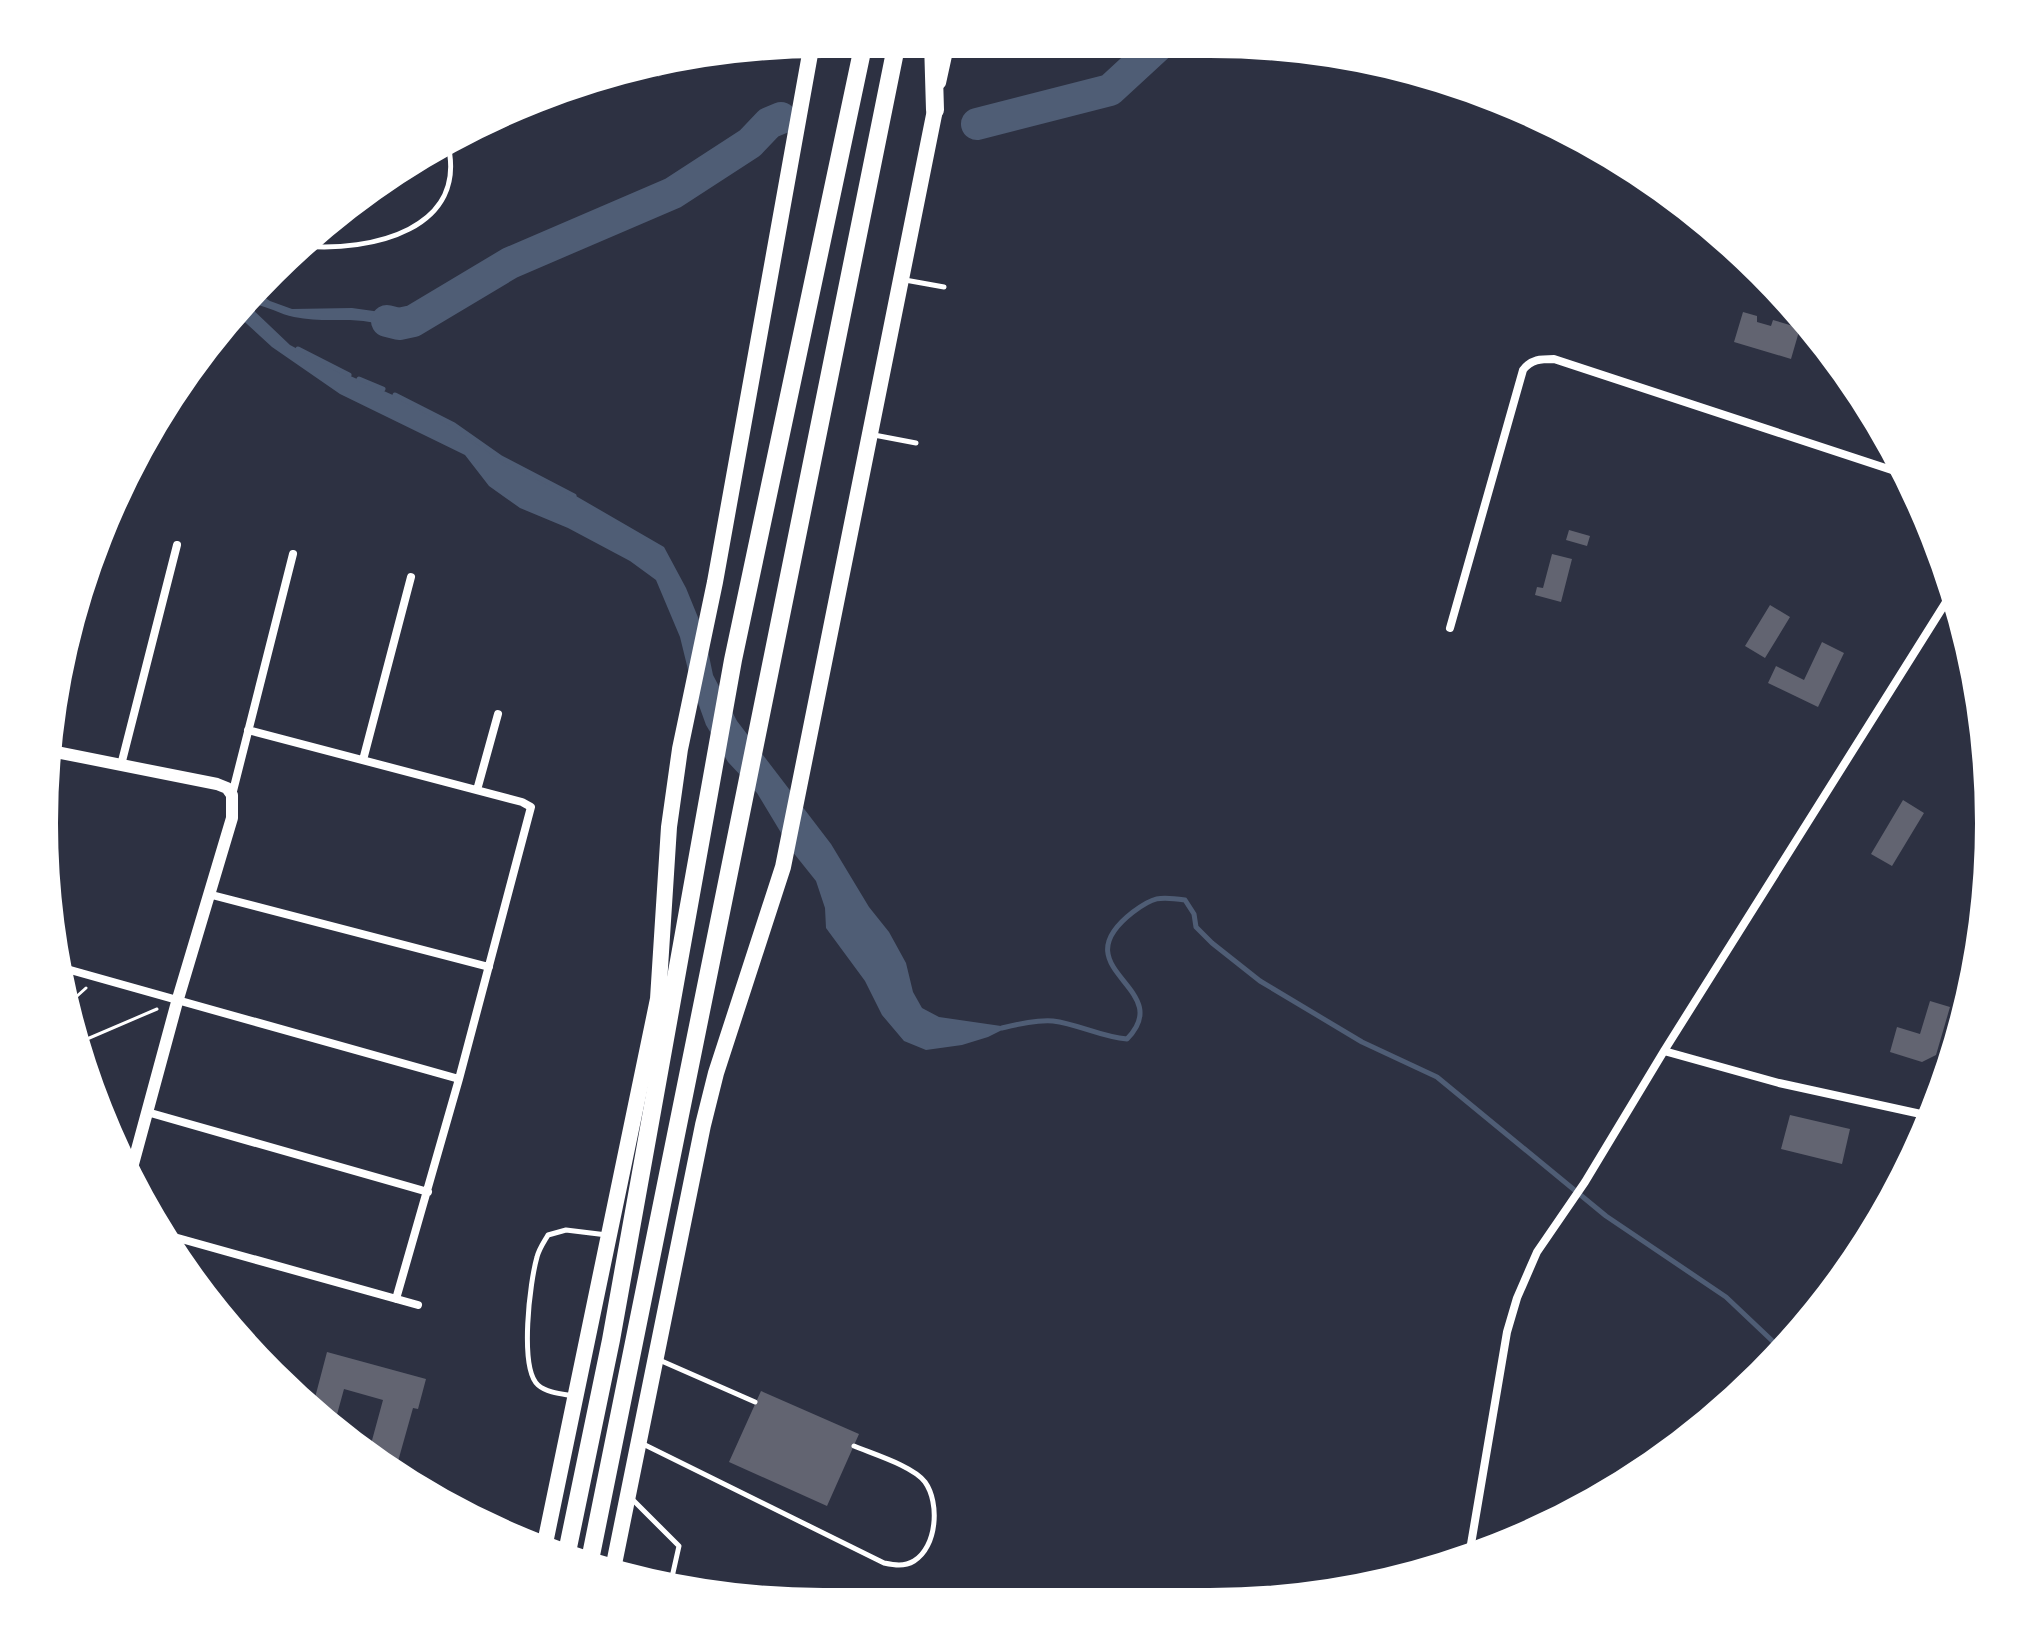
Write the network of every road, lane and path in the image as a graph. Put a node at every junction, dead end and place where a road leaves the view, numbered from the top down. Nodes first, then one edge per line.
1 (861, 56) edge
2 (894, 56) edge
3 (933, 56) edge
4 (946, 56) edge
5 (810, 57) edge
6 (935, 110) junction
7 (449, 153) edge
8 (319, 245) edge
9 (900, 279) junction
10 (944, 287) dead end
11 (869, 434) junction
12 (916, 443) dead end
13 (1890, 469) edge
14 (177, 545) dead end
15 (293, 554) dead end
16 (411, 577) dead end
17 (1945, 604) edge
18 (1450, 628) dead end
19 (498, 714) dead end
20 (248, 730) junction
21 (60, 753) edge
22 (363, 760) junction
23 (121, 765) junction
24 (477, 790) junction
25 (232, 795) junction
26 (208, 894) junction
27 (489, 967) junction
28 (71, 970) edge
29 (99, 978) junction
30 (76, 997) edge
31 (177, 1002) junction
32 (87, 1039) edge
33 (1664, 1051) junction
34 (459, 1079) junction
35 (147, 1112) junction
36 (1920, 1114) edge
37 (134, 1160) edge
38 (428, 1192) junction
39 (608, 1235) junction
40 (178, 1238) edge
41 (396, 1299) junction
42 (418, 1305) dead end
43 (655, 1358) junction
44 (574, 1396) junction
45 (755, 1402) dead end
46 (639, 1442) junction
47 (854, 1446) dead end
48 (627, 1494) junction
49 (546, 1538) edge
50 (1471, 1544) edge
51 (568, 1546) edge
52 (591, 1554) edge
53 (614, 1561) edge
54 (673, 1575) edge

1 - 51 highway
2 - 52 highway
3 - 6 highway
4 - 6 street
5 - 39 main road
6 - 9 main road
7 - 8 lane
9 - 10 lane
9 - 11 main road
11 - 12 lane
11 - 43 main road
13 - 18 street
14 - 23 street
15 - 20 street
16 - 22 street
17 - 33 street
19 - 24 street
20 - 22 street
20 - 25 street
21 - 23 street
22 - 24 street
23 - 25 street
24 - 27 street
25 - 26 street
26 - 27 street
26 - 31 street
27 - 34 street
28 - 29 street
29 - 30 path
29 - 31 street
31 - 32 path
31 - 34 street
31 - 35 street
33 - 36 street
33 - 50 street
34 - 38 street
35 - 37 street
35 - 38 street
38 - 41 street
39 - 44 main road
39 - 44 lane
40 - 41 street
41 - 42 street
43 - 45 lane
43 - 46 main road
44 - 49 main road
46 - 47 lane
46 - 48 main road
48 - 53 main road
48 - 54 lane

